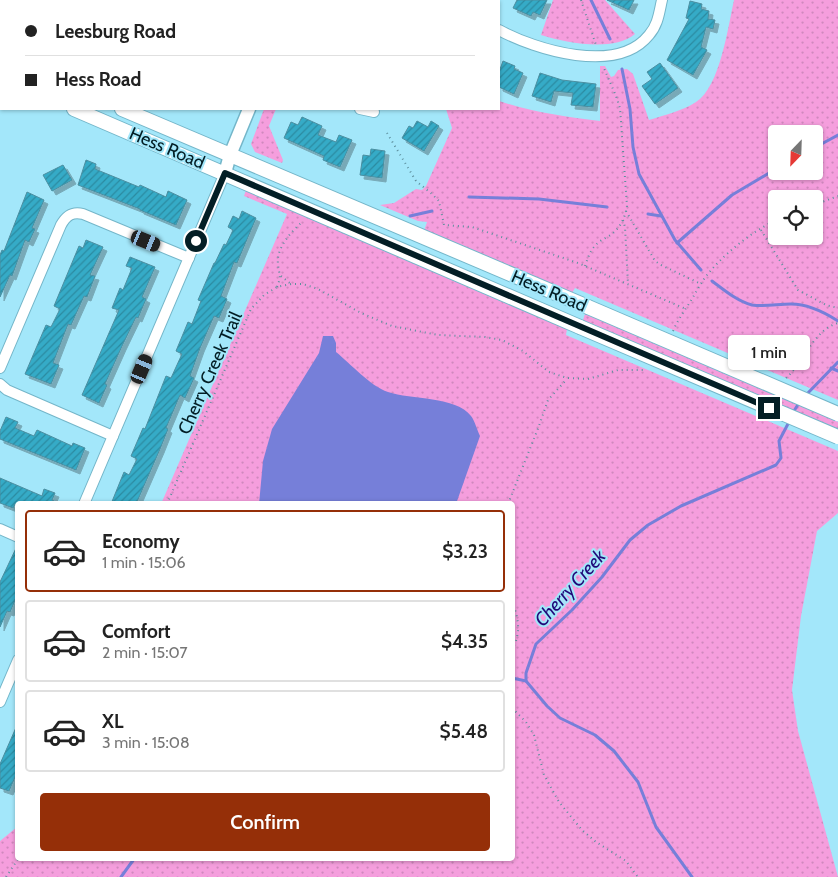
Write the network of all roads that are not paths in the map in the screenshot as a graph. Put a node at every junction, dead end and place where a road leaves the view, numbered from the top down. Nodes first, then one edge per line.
1 (662, 0) edge
2 (500, 30) edge
3 (76, 110) edge
4 (124, 110) edge
5 (249, 110) edge
6 (365, 110) edge
7 (374, 112) dead end
8 (230, 155) junction
9 (225, 173) junction
10 (189, 258) junction
11 (0, 368) edge
12 (0, 384) edge
13 (838, 414) edge
14 (113, 436) junction
15 (838, 437) edge
16 (85, 501) edge
17 (0, 529) edge
18 (15, 536) edge
19 (15, 667) edge
20 (0, 702) edge

1 - 2 street
3 - 9 main road, Hess Road
4 - 8 main road, Hess Road
5 - 8 street
6 - 7 street
8 - 9 street
8 - 13 main road, Hess Road, bridge
9 - 10 street
9 - 15 main road, Hess Road, bridge
10 - 11 street
10 - 14 street
12 - 14 street
14 - 16 street
17 - 18 street
19 - 20 street

